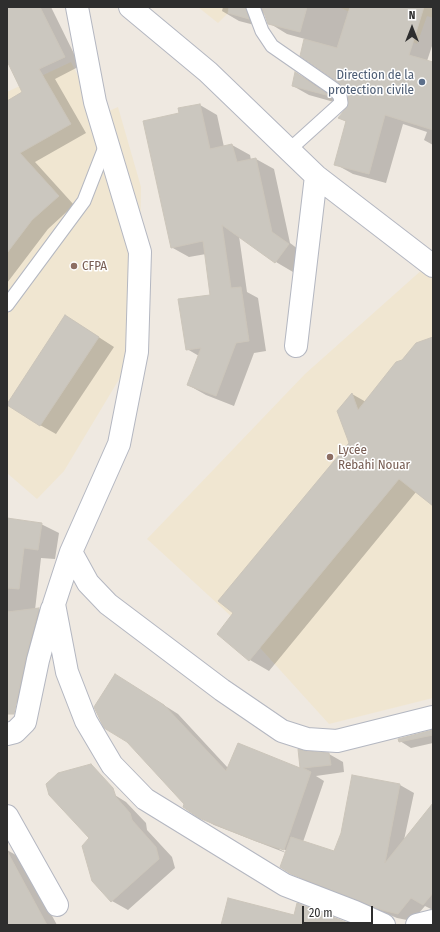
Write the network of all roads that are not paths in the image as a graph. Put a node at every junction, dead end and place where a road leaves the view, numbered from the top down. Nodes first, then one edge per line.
1 (77, 7) edge
2 (130, 7) edge
3 (253, 7) edge
4 (107, 142) junction
5 (289, 150) junction
6 (316, 176) junction
7 (433, 266) edge
8 (7, 305) edge
9 (296, 346) dead end
10 (71, 552) junction
11 (54, 604) junction
12 (433, 717) edge
13 (7, 734) edge
14 (7, 816) edge
15 (57, 905) dead end
16 (433, 921) edge
17 (384, 925) edge
18 (417, 925) edge

1 - 4 street
2 - 5 street
3 - 5 lane
4 - 8 lane
4 - 10 street
5 - 6 street
6 - 7 street
6 - 9 street
10 - 11 street
10 - 12 street
11 - 13 street
11 - 17 street
14 - 15 street
16 - 18 street

